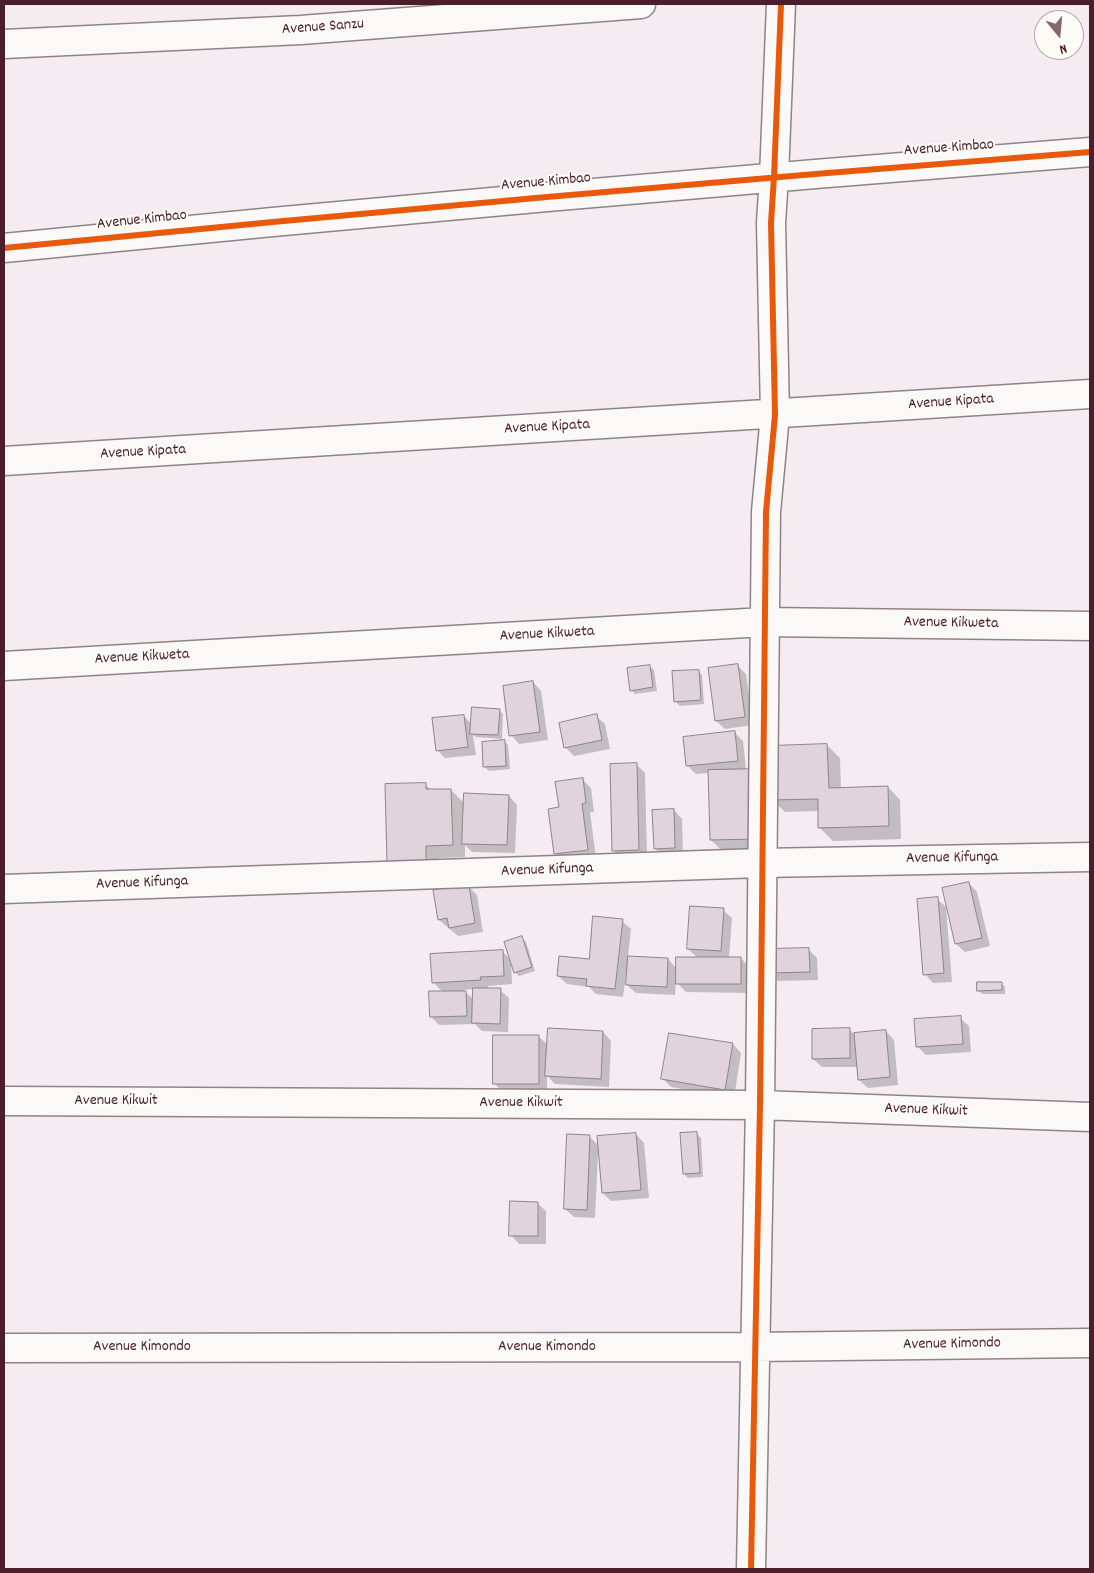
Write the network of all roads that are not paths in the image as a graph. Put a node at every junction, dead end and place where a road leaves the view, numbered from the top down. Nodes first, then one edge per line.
1 (641, 4) edge
2 (782, 4) edge
3 (4, 44) edge
4 (1090, 152) edge
5 (774, 177) junction
6 (4, 248) edge
7 (1090, 394) edge
8 (775, 414) junction
9 (4, 461) edge
10 (764, 622) junction
11 (1090, 626) edge
12 (4, 666) edge
13 (1090, 856) edge
14 (761, 863) junction
15 (4, 888) edge
16 (4, 1102) edge
17 (760, 1105) junction
18 (1090, 1117) edge
19 (1090, 1343) edge
20 (754, 1347) junction
21 (4, 1348) edge
22 (751, 1569) edge

1 - 3 street, Avenue Sanzu
2 - 5 street
4 - 5 street, Avenue Kimbao
5 - 6 street, Avenue Kimbao
5 - 8 street
7 - 8 street, Avenue Kipata
8 - 9 street, Avenue Kipata
8 - 10 street
10 - 11 street, Avenue Kikweta
10 - 12 street, Avenue Kikweta
10 - 14 street
13 - 14 street, Avenue Kifunga
14 - 15 street, Avenue Kifunga
14 - 17 street
16 - 17 street, Avenue Kikwit
17 - 18 street, Avenue Kikwit
17 - 20 street
19 - 20 street, Avenue Kimondo
20 - 21 street, Avenue Kimondo
20 - 22 street

